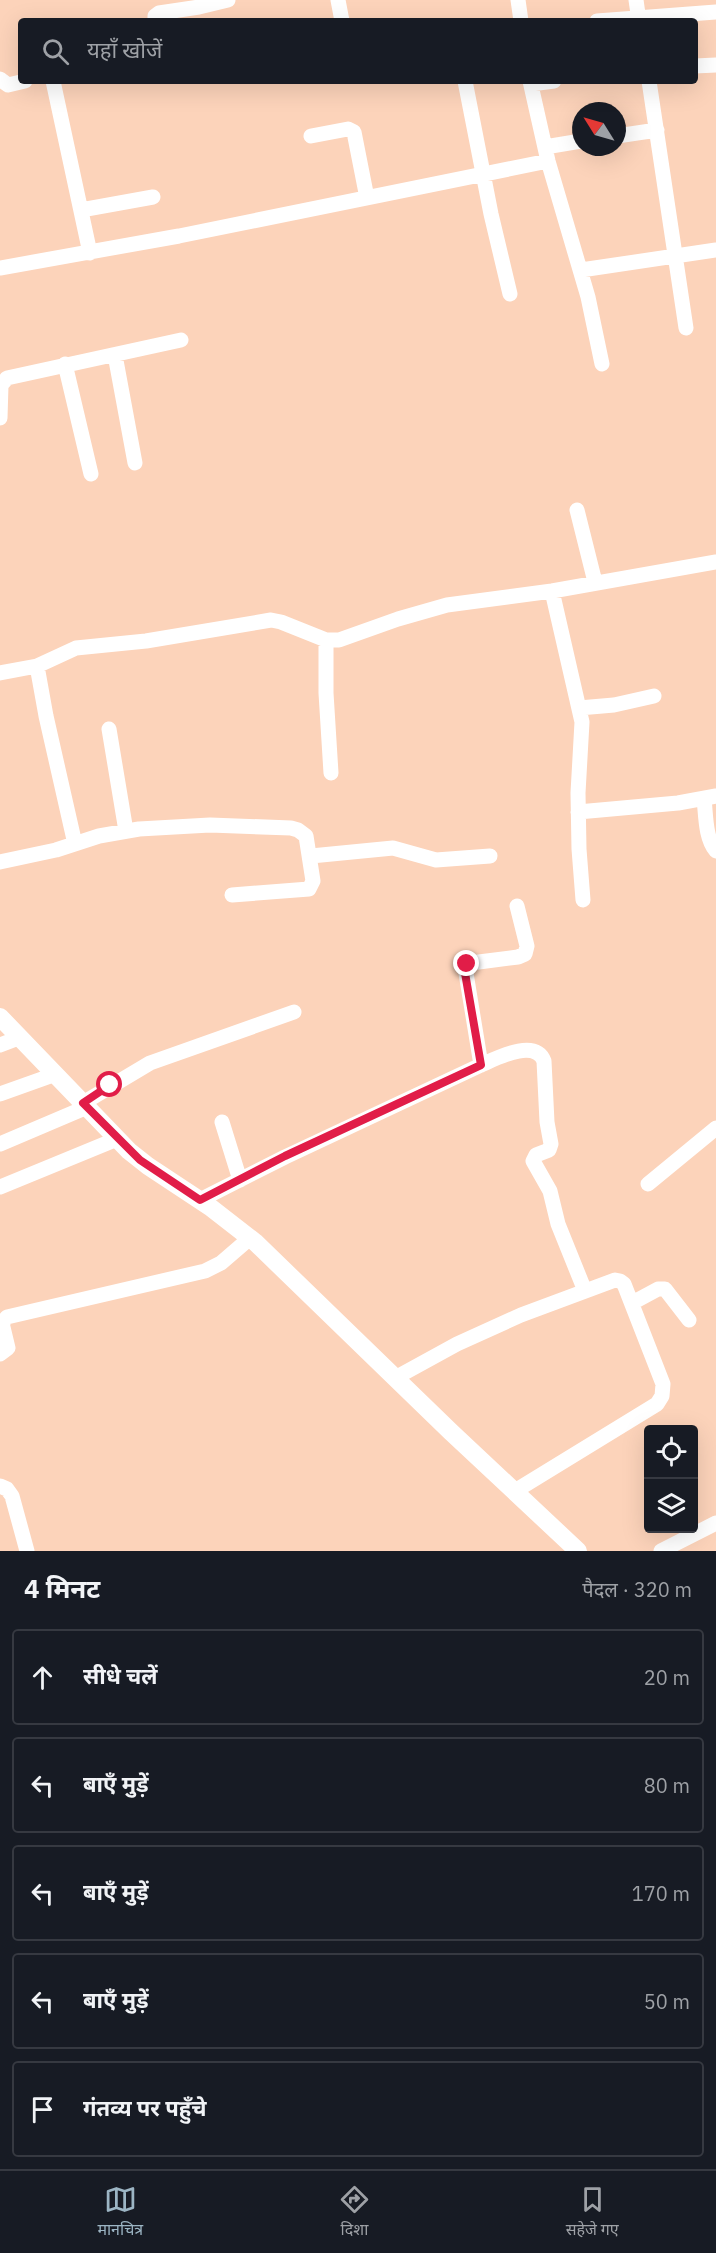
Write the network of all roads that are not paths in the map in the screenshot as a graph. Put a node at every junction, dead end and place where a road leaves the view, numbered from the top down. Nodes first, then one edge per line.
1 (228, 0) edge
2 (338, 0) edge
3 (518, 0) edge
4 (636, 0) edge
5 (716, 12) edge
6 (155, 18) edge
7 (341, 18) edge
8 (521, 18) edge
9 (639, 18) edge
10 (658, 18) edge
11 (716, 65) edge
12 (698, 66) edge
13 (0, 79) edge
14 (18, 83) edge
15 (54, 84) edge
16 (466, 84) edge
17 (531, 84) edge
18 (649, 84) edge
19 (657, 130) junction
20 (626, 135) edge
21 (311, 136) dead end
22 (572, 144) edge
23 (547, 154) junction
24 (484, 173) junction
25 (153, 197) dead end
26 (367, 198) junction
27 (81, 210) junction
28 (716, 250) edge
29 (90, 253) junction
30 (675, 256) junction
31 (0, 268) edge
32 (580, 270) junction
33 (510, 294) dead end
34 (686, 328) dead end
35 (181, 340) dead end
36 (115, 355) junction
37 (603, 363) dead end
38 (65, 364) junction
39 (0, 418) edge
40 (135, 463) dead end
41 (92, 474) dead end
42 (577, 510) dead end
43 (716, 562) edge
44 (595, 582) junction
45 (552, 591) junction
46 (326, 640) junction
47 (37, 666) junction
48 (0, 673) edge
49 (654, 696) dead end
50 (579, 708) junction
51 (109, 729) dead end
52 (331, 773) dead end
53 (710, 797) edge
54 (578, 812) junction
55 (126, 831) junction
56 (75, 844) junction
57 (716, 851) edge
58 (311, 856) junction
59 (489, 856) dead end
60 (0, 862) edge
61 (232, 895) dead end
62 (583, 900) dead end
63 (517, 906) dead end
64 (294, 1012) dead end
65 (0, 1017) edge
66 (21, 1037) junction
67 (0, 1045) edge
68 (481, 1065) junction
69 (56, 1074) junction
70 (0, 1094) edge
71 (85, 1105) junction
72 (222, 1122) dead end
73 (716, 1128) edge
74 (117, 1139) junction
75 (0, 1144) edge
76 (240, 1180) junction
77 (648, 1184) dead end
78 (0, 1187) edge
79 (200, 1200) junction
80 (250, 1238) junction
81 (585, 1291) junction
82 (632, 1303) junction
83 (689, 1320) dead end
84 (0, 1354) edge
85 (395, 1378) junction
86 (0, 1486) edge
87 (515, 1491) junction
88 (716, 1523) edge
89 (27, 1551) edge
90 (578, 1551) edge
91 (661, 1551) edge

1 - 6 street
2 - 7 street
3 - 8 street
4 - 9 street
5 - 10 street
11 - 12 street
13 - 14 street
15 - 27 street
16 - 24 street
17 - 23 street
18 - 19 street
19 - 20 street
19 - 30 street
21 - 26 street
22 - 23 street
23 - 24 street
23 - 32 street
24 - 26 street
24 - 33 street
25 - 27 street
26 - 29 street
27 - 29 street
28 - 30 street
29 - 31 street
30 - 32 street
30 - 34 street
32 - 37 street
35 - 36 street
36 - 38 street
36 - 40 street
38 - 39 street
38 - 41 street
42 - 44 street
43 - 44 street
44 - 45 street
45 - 46 street
45 - 50 street
46 - 47 street
46 - 52 street
47 - 48 street
47 - 56 street
49 - 50 street
50 - 54 street
51 - 55 street
53 - 54 street
53 - 57 street
54 - 62 street
55 - 56 street
55 - 58 street
56 - 60 street
58 - 59 street
58 - 61 street
63 - 68 street
64 - 71 street
65 - 66 street
66 - 67 street
66 - 69 street
68 - 76 street
68 - 81 street
69 - 70 street
69 - 71 street
71 - 74 street
71 - 75 street
72 - 76 street
73 - 77 street
74 - 78 street
74 - 79 street
76 - 79 street
79 - 80 street
80 - 84 street
80 - 85 street
81 - 82 street
81 - 85 street
82 - 83 street
82 - 87 street
85 - 87 street
86 - 89 street
87 - 90 street
88 - 91 street

